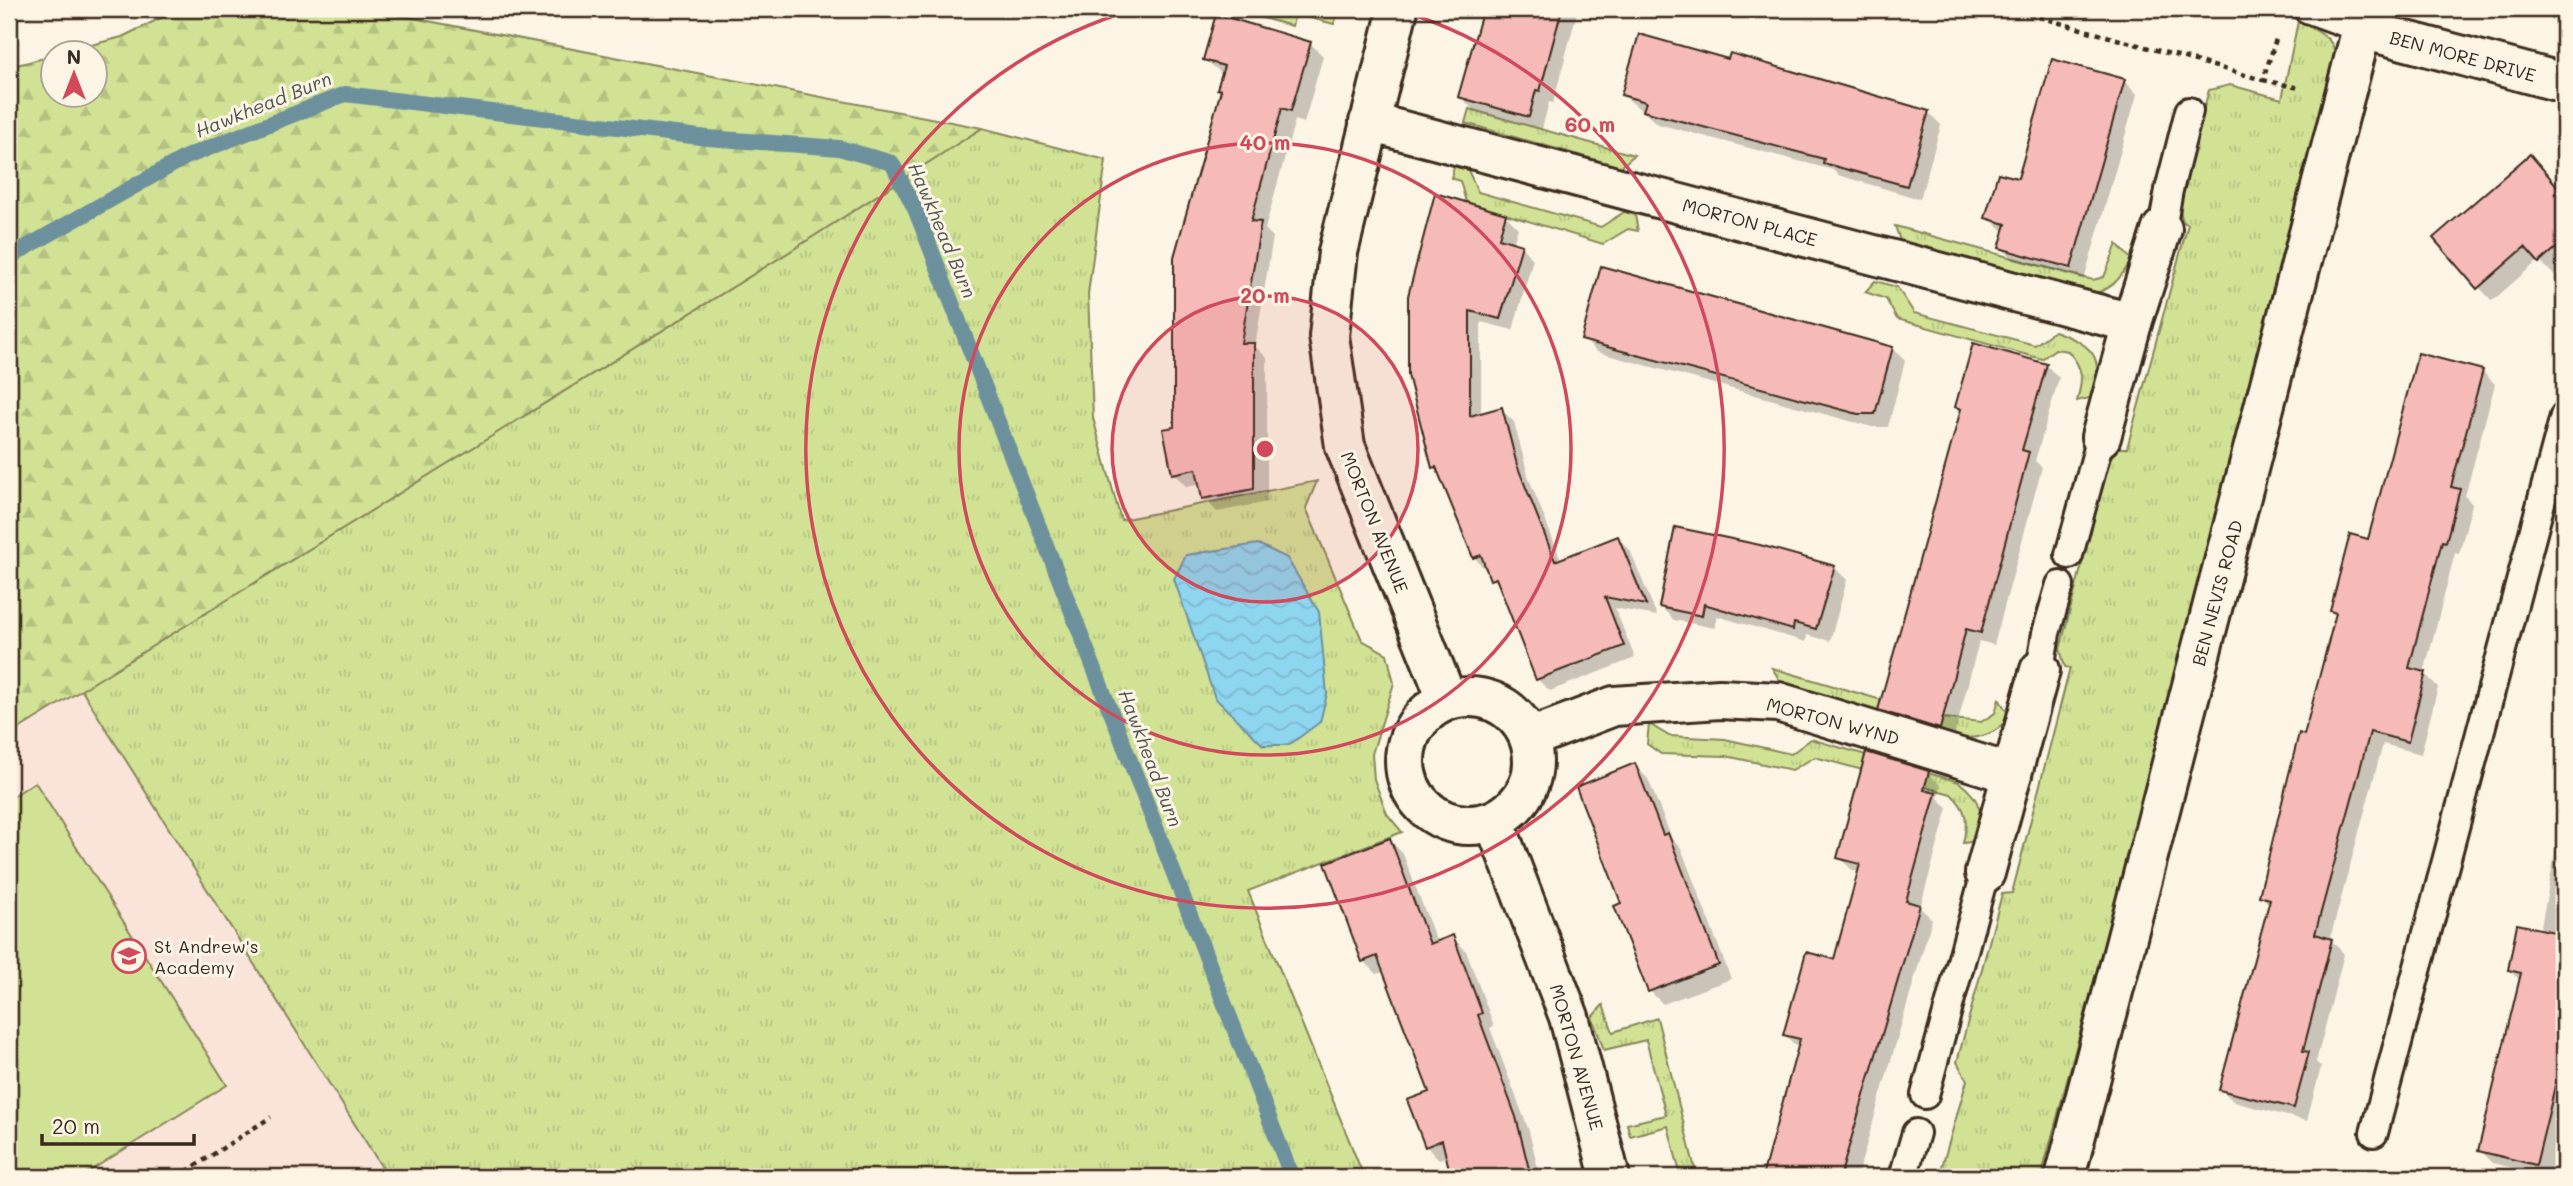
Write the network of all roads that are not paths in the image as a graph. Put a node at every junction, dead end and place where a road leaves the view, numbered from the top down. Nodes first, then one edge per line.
1 (1398, 9) edge
2 (2306, 9) edge
3 (2364, 19) edge
4 (2564, 83) edge
5 (2189, 111) dead end
6 (1369, 122) junction
7 (2162, 229) joint
8 (2132, 323) junction
9 (2564, 416) edge
10 (2101, 437) joint
11 (2069, 555) dead end
12 (2060, 585) dead end
13 (2040, 670) joint
14 (1447, 699) junction
15 (1530, 738) junction
16 (2012, 774) junction
17 (1494, 821) junction
18 (1985, 873) joint
19 (1925, 1095) dead end
20 (1916, 1133) dead end
21 (2374, 1133) dead end
22 (1610, 1177) edge
23 (1903, 1177) edge
24 (2064, 1177) edge

1 - 6 street, MORTON AVENUE
2 - 3 lane
3 - 4 street, BEN MORE DRIVE
3 - 24 street, BEN NEVIS ROAD
5 - 7 lane
6 - 8 street, MORTON PLACE
6 - 14 street, MORTON AVENUE
7 - 8 street
8 - 10 street
9 - 21 lane
10 - 11 lane
12 - 13 lane
13 - 16 street
14 - 15 street
14 - 17 street
15 - 16 street, MORTON WYND
15 - 17 street
16 - 18 street
17 - 22 street, MORTON AVENUE
18 - 19 lane
20 - 23 lane

